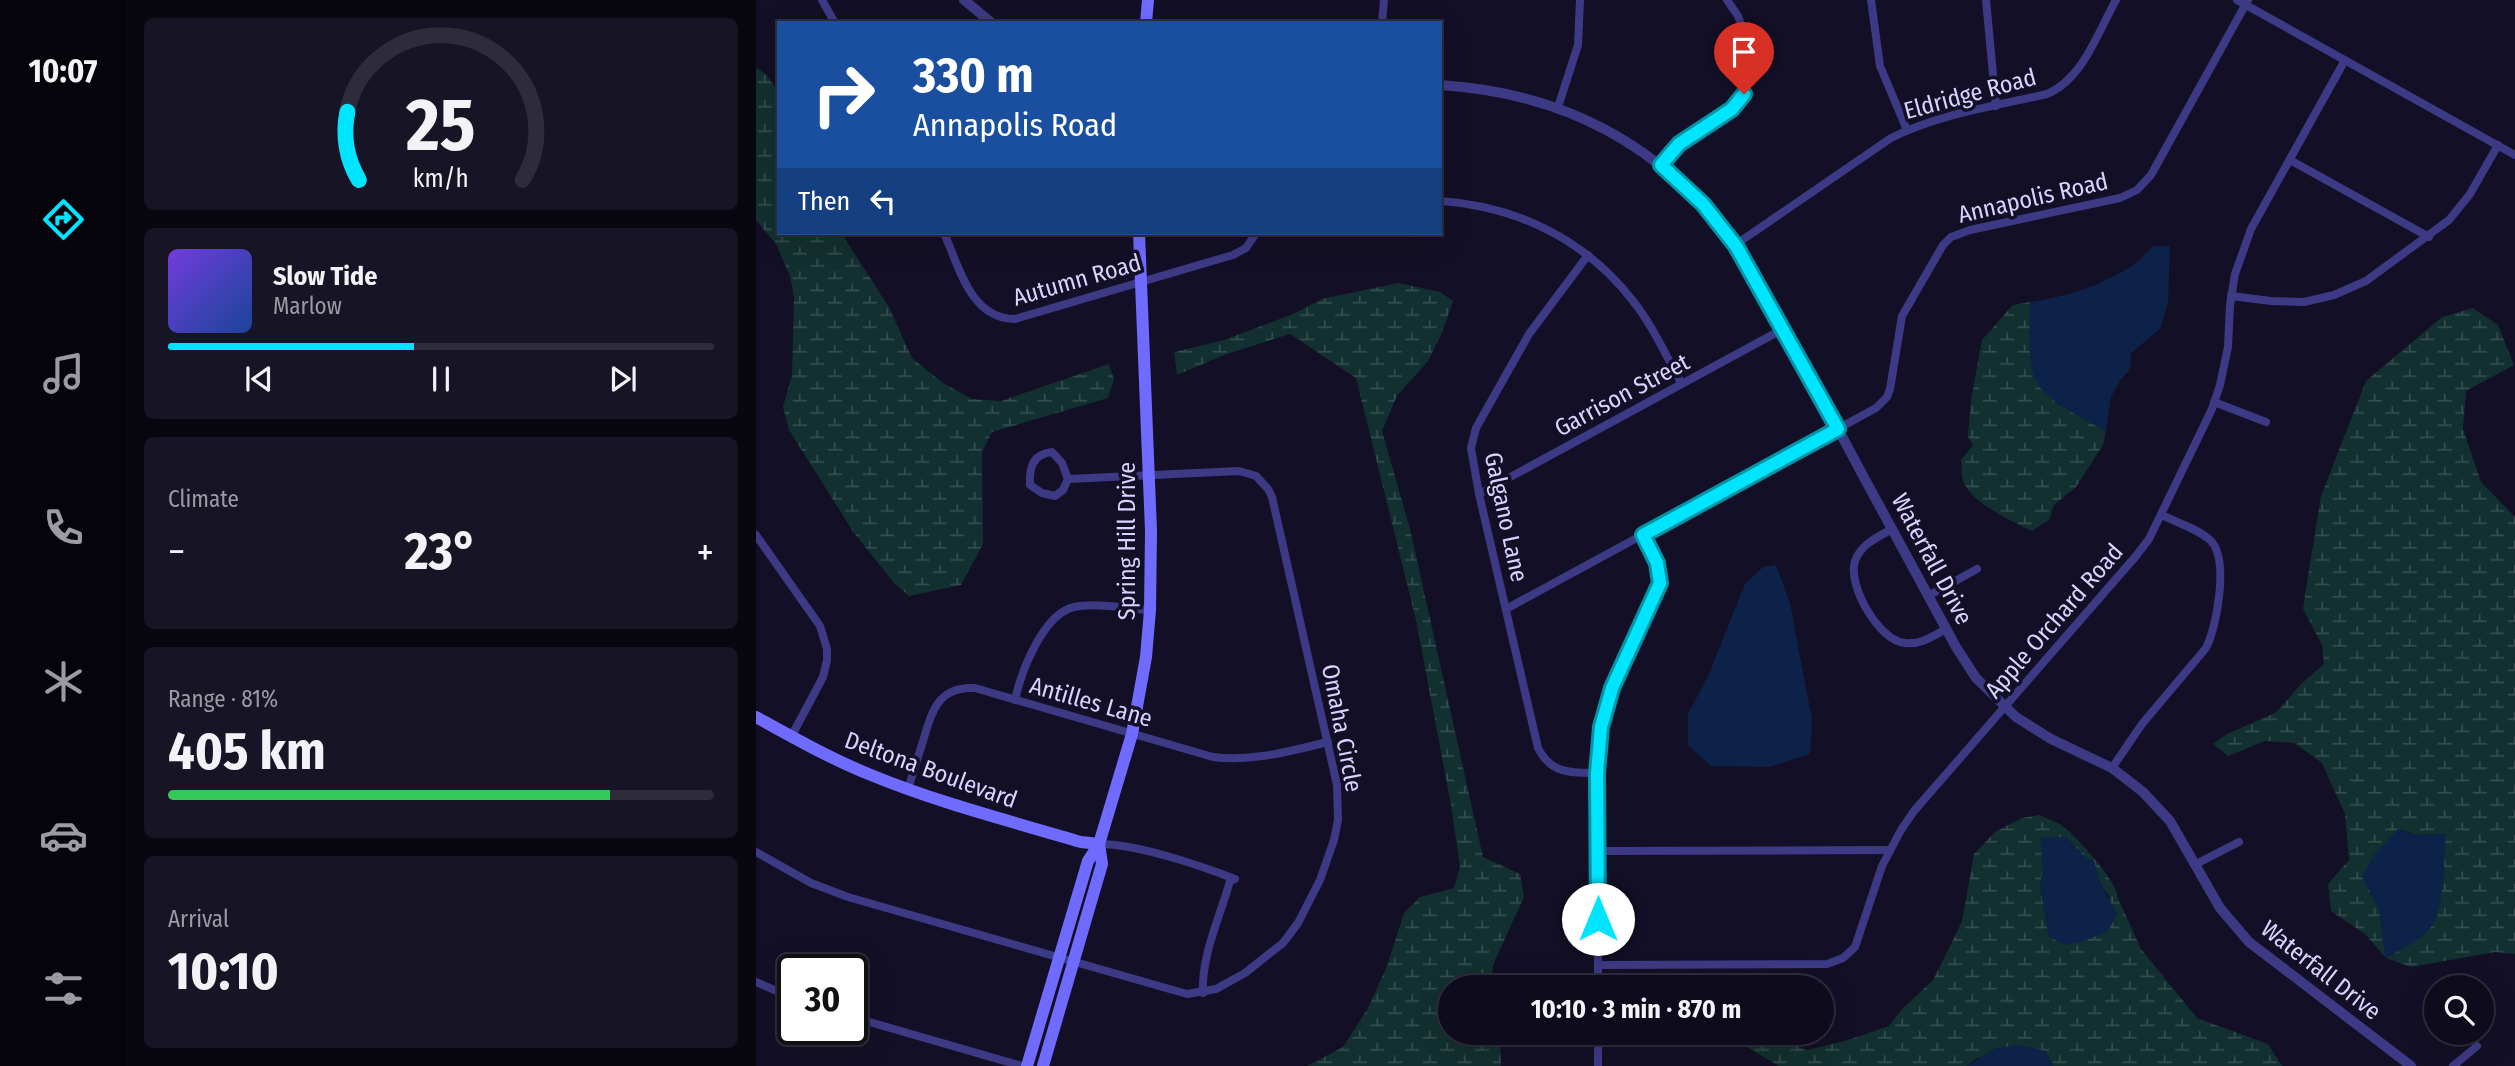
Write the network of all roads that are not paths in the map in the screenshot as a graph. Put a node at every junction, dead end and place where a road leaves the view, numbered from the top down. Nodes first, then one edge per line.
1 (822, 0) edge
2 (964, 0) edge
3 (1148, 0) edge
4 (1384, 0) edge
5 (1580, 0) edge
6 (1727, 0) edge
7 (1871, 0) edge
8 (1986, 0) edge
9 (2116, 0) edge
10 (2243, 1) edge
11 (834, 21) edge
12 (990, 21) edge
13 (1146, 21) edge
14 (1382, 21) edge
15 (2345, 60) junction
16 (1442, 85) edge
17 (1996, 106) junction
18 (1558, 107) junction
19 (1907, 130) junction
20 (2498, 145) junction
21 (2515, 155) edge
22 (2290, 160) junction
23 (1661, 165) junction
24 (1442, 201) edge
25 (945, 235) edge
26 (1139, 235) edge
27 (1255, 235) edge
28 (2429, 237) junction
29 (1735, 245) junction
30 (1588, 255) junction
31 (1140, 282) junction
32 (2231, 296) junction
33 (1783, 329) junction
34 (1682, 384) junction
35 (2214, 402) junction
36 (2266, 422) dead end
37 (1838, 429) junction
38 (1149, 475) junction
39 (1068, 479) junction
40 (1479, 494) junction
41 (2162, 515) junction
42 (1892, 529) junction
43 (756, 535) edge
44 (1643, 535) junction
45 (1977, 569) dead end
46 (1928, 596) junction
47 (1506, 609) junction
48 (1150, 610) junction
49 (1946, 629) junction
50 (1015, 700) junction
51 (2004, 707) junction
52 (756, 717) edge
53 (1132, 734) junction
54 (791, 737) junction
55 (1328, 742) junction
56 (2112, 768) junction
57 (1597, 773) junction
58 (908, 789) junction
59 (2239, 842) dead end
60 (1100, 844) junction
61 (1890, 849) junction
62 (1597, 851) junction
63 (756, 852) edge
64 (2196, 864) junction
65 (1059, 959) junction
66 (1073, 962) junction
67 (1598, 965) junction
68 (1598, 975) edge
69 (756, 982) edge
70 (777, 991) edge
71 (1203, 993) junction
72 (868, 1022) edge
73 (1598, 1045) edge
74 (2477, 1046) dead end
75 (1022, 1066) edge
76 (1027, 1066) edge
77 (1043, 1066) edge
78 (1598, 1066) edge
79 (2411, 1066) edge
80 (2453, 1066) edge

1 - 11 street
2 - 12 street
3 - 13 main road
4 - 14 street
5 - 18 street
6 - 23 street
7 - 19 street
8 - 17 street
9 - 17 street, Eldridge Road
10 - 15 street
10 - 37 street, Annapolis Road
15 - 20 street
15 - 22 street, Apple Orchard Road
16 - 18 street, Waterfall Drive
17 - 19 street, Eldridge Road
18 - 23 street, Waterfall Drive
19 - 29 street, Eldridge Road
20 - 21 street
20 - 28 street
22 - 28 street
22 - 32 street, Apple Orchard Road
23 - 29 street, Waterfall Drive
24 - 30 street
25 - 31 street, Autumn Road
26 - 31 main road, Spring Hill Drive
27 - 31 street, Autumn Road
28 - 32 street
29 - 33 street, Waterfall Drive
30 - 34 street
30 - 40 street, Galgano Lane
31 - 38 main road, Spring Hill Drive
32 - 35 street, Apple Orchard Road
33 - 34 street, Garrison Street
33 - 37 street, Waterfall Drive
34 - 40 street, Garrison Street
35 - 36 street
35 - 41 street, Apple Orchard Road
37 - 42 street, Waterfall Drive
37 - 44 street, Annapolis Road
38 - 39 street, Omaha Circle
38 - 48 main road, Spring Hill Drive
38 - 55 street, Omaha Circle
39 - 39 street, Omaha Circle
40 - 47 street, Galgano Lane
41 - 51 street, Apple Orchard Road
41 - 56 street
42 - 46 street, Waterfall Drive
42 - 49 street
43 - 54 street
44 - 47 street, Annapolis Road
44 - 57 street
45 - 46 street
46 - 49 street, Waterfall Drive
47 - 57 street, Galgano Lane
48 - 50 street
48 - 53 main road, Spring Hill Drive
49 - 51 street, Waterfall Drive
50 - 53 street, Antilles Lane
50 - 58 street, Antilles Lane
51 - 56 street, Waterfall Drive
51 - 61 street, Apple Orchard Road
52 - 54 main road, Deltona Boulevard
53 - 55 street, Antilles Lane
53 - 60 main road, Spring Hill Drive
54 - 58 main road, Deltona Boulevard
55 - 71 street, Omaha Circle
56 - 64 street, Waterfall Drive
57 - 62 street
58 - 60 main road, Deltona Boulevard
59 - 64 street
60 - 65 main road, Spring Hill Drive
60 - 66 main road, Spring Hill Drive
60 - 71 street
61 - 62 street
61 - 67 street, Apple Orchard Road
62 - 67 street
63 - 65 street
64 - 79 street, Waterfall Drive
65 - 66 street
65 - 76 main road, Spring Hill Drive
66 - 71 street
66 - 77 main road, Spring Hill Drive
67 - 68 street
69 - 70 street
72 - 75 street
73 - 78 street
74 - 80 street

